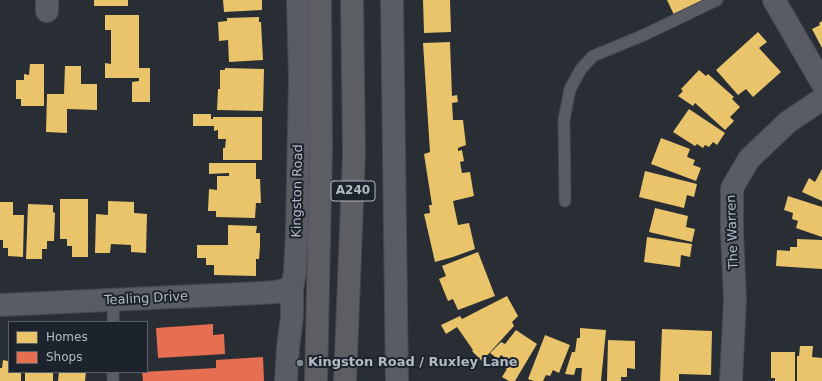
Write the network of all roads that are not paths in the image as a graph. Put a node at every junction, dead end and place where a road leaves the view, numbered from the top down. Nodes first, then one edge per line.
1 (298, 0) edge
2 (320, 0) edge
3 (352, 0) edge
4 (392, 0) edge
5 (717, 0) edge
6 (774, 0) edge
7 (822, 83) edge
8 (822, 99) edge
9 (565, 201) dead end
10 (292, 288) junction
11 (114, 300) junction
12 (0, 305) edge
13 (114, 321) edge
14 (286, 381) edge
15 (316, 381) edge
16 (345, 381) edge
17 (397, 381) edge
18 (731, 381) edge

1 - 10 street, Kingston Road
2 - 15 highway, Kingston Road / A240
3 - 16 highway, A240
4 - 17 street
5 - 9 lane
6 - 7 street
8 - 18 street, The Warren
10 - 11 street, Tealing Drive
10 - 14 street, Kingston Road
11 - 12 street, Tealing Drive
11 - 13 lane

